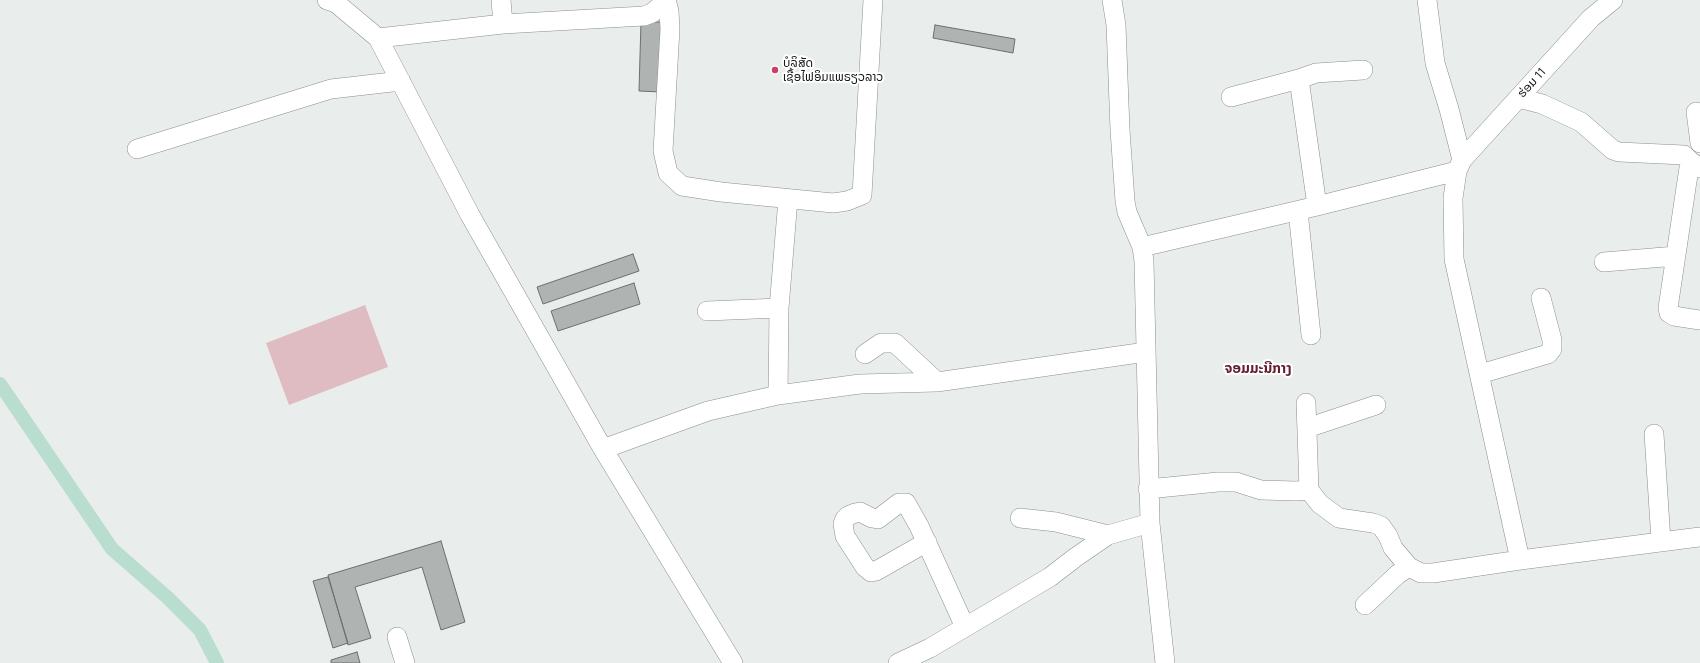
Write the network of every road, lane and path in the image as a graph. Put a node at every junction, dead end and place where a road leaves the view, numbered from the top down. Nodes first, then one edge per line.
1 (501, 0) edge
2 (873, 0) edge
3 (1112, 0) edge
4 (1427, 0) edge
5 (1613, 0) edge
6 (333, 1) edge
7 (666, 1) edge
8 (503, 24) junction
9 (378, 38) junction
10 (1363, 70) dead end
11 (1299, 79) junction
12 (401, 81) junction
13 (1231, 97) dead end
14 (1519, 98) junction
15 (1696, 112) dead end
16 (1700, 143) edge
17 (137, 149) dead end
18 (1696, 160) edge
19 (1460, 166) junction
20 (788, 199) junction
21 (1317, 206) junction
22 (1298, 211) junction
23 (1142, 247) junction
24 (1676, 256) junction
25 (1604, 262) dead end
26 (1541, 298) dead end
27 (779, 308) junction
28 (707, 310) dead end
29 (1700, 320) edge
30 (1311, 335) dead end
31 (1146, 352) junction
32 (865, 354) dead end
33 (1480, 374) junction
34 (937, 382) junction
35 (778, 395) junction
36 (1306, 403) dead end
37 (1376, 405) dead end
38 (1307, 428) junction
39 (1654, 434) dead end
40 (603, 449) junction
41 (1148, 490) junction
42 (1309, 490) junction
43 (1020, 518) dead end
44 (1150, 523) junction
45 (1108, 535) junction
46 (1700, 537) edge
47 (1661, 541) junction
48 (926, 542) junction
49 (1520, 560) junction
50 (1409, 567) junction
51 (1365, 605) dead end
52 (965, 627) junction
53 (398, 637) dead end
54 (405, 663) edge
55 (733, 663) edge
56 (898, 663) edge
57 (1165, 663) edge

1 - 8 street
2 - 20 street
3 - 23 street
4 - 19 street
5 - 14 street, ຮ່ອມ 11
6 - 9 street
7 - 8 street
7 - 20 street
8 - 9 street
9 - 12 street
10 - 11 street
11 - 13 street
11 - 21 street
12 - 17 street
12 - 40 street
14 - 18 street
14 - 19 street, ຮ່ອມ 11
15 - 16 street
18 - 24 street
19 - 21 street
19 - 33 street
20 - 27 street
21 - 22 street
22 - 23 street
22 - 30 street
23 - 31 street
24 - 25 street
24 - 29 street
26 - 33 street
27 - 28 street
27 - 35 street
31 - 34 street
31 - 41 street
32 - 34 street
33 - 49 street
34 - 35 street
35 - 40 street
36 - 38 street
37 - 38 street
38 - 42 street
39 - 47 street
40 - 55 street
41 - 42 street
41 - 44 street
42 - 50 street
43 - 45 street
44 - 45 street
44 - 57 street
45 - 52 street
46 - 47 street
47 - 49 street
48 - 48 street
48 - 52 street
49 - 50 street
50 - 51 street
52 - 56 street
53 - 54 street

